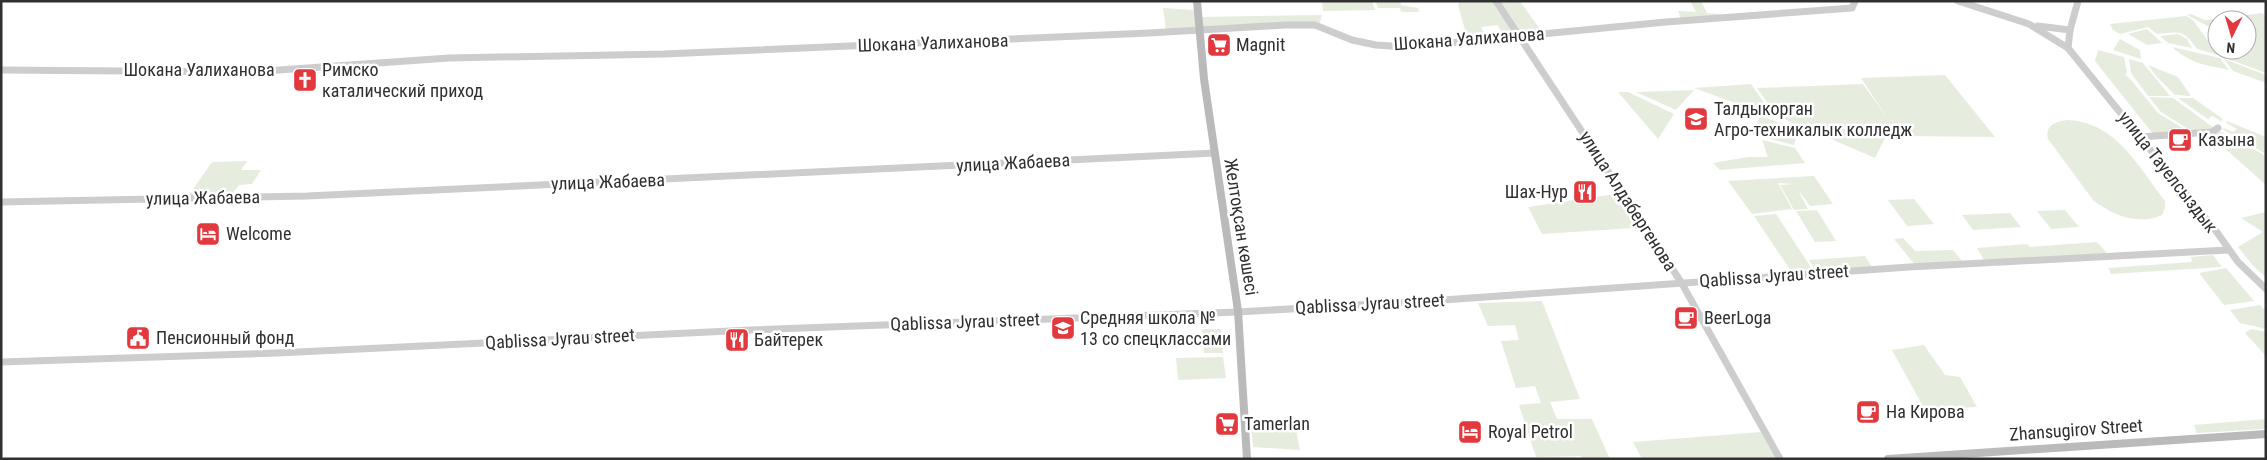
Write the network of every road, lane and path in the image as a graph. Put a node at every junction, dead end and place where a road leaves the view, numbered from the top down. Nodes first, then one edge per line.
1 (1197, 1) edge
2 (1496, 1) edge
3 (1855, 1) edge
4 (1958, 1) edge
5 (2078, 1) edge
6 (2030, 24) junction
7 (2070, 30) junction
8 (1198, 31) junction
9 (1520, 36) junction
10 (2070, 50) junction
11 (1, 70) edge
12 (2218, 128) dead end
13 (2140, 136) junction
14 (1214, 153) junction
15 (1, 202) edge
16 (2228, 250) junction
17 (1682, 282) junction
18 (2266, 289) edge
19 (1238, 312) junction
20 (1, 362) edge
21 (2266, 434) edge
22 (1247, 459) edge
23 (1780, 459) edge
24 (1888, 459) edge

1 - 8 main road, Желтоқсан көшесі
2 - 9 street, улица Алдабергенова
3 - 9 street, Шокана Уалиханова
4 - 6 street
5 - 7 street
6 - 7 street
6 - 10 street, улица Тауелсыздык
7 - 10 street
8 - 9 street, Шокана Уалиханова
8 - 11 street, Шокана Уалиханова
8 - 14 main road, Желтоқсан көшесі
9 - 17 street, улица Алдабергенова
10 - 13 street, улица Тауелсыздык
12 - 13 street
13 - 16 street, улица Тауелсыздык
14 - 15 street, улица Жабаева
14 - 19 main road, Желтоқсан көшесі
16 - 17 street, Qablissa Jyrau street
16 - 18 street, улица Тауелсыздык
17 - 19 street, Qablissa Jyrau street
17 - 23 street, улица Алдабергенова
19 - 20 street, Qablissa Jyrau street
19 - 22 main road, Желтоқсан көшесі
21 - 24 main road, Zhansugirov Street

